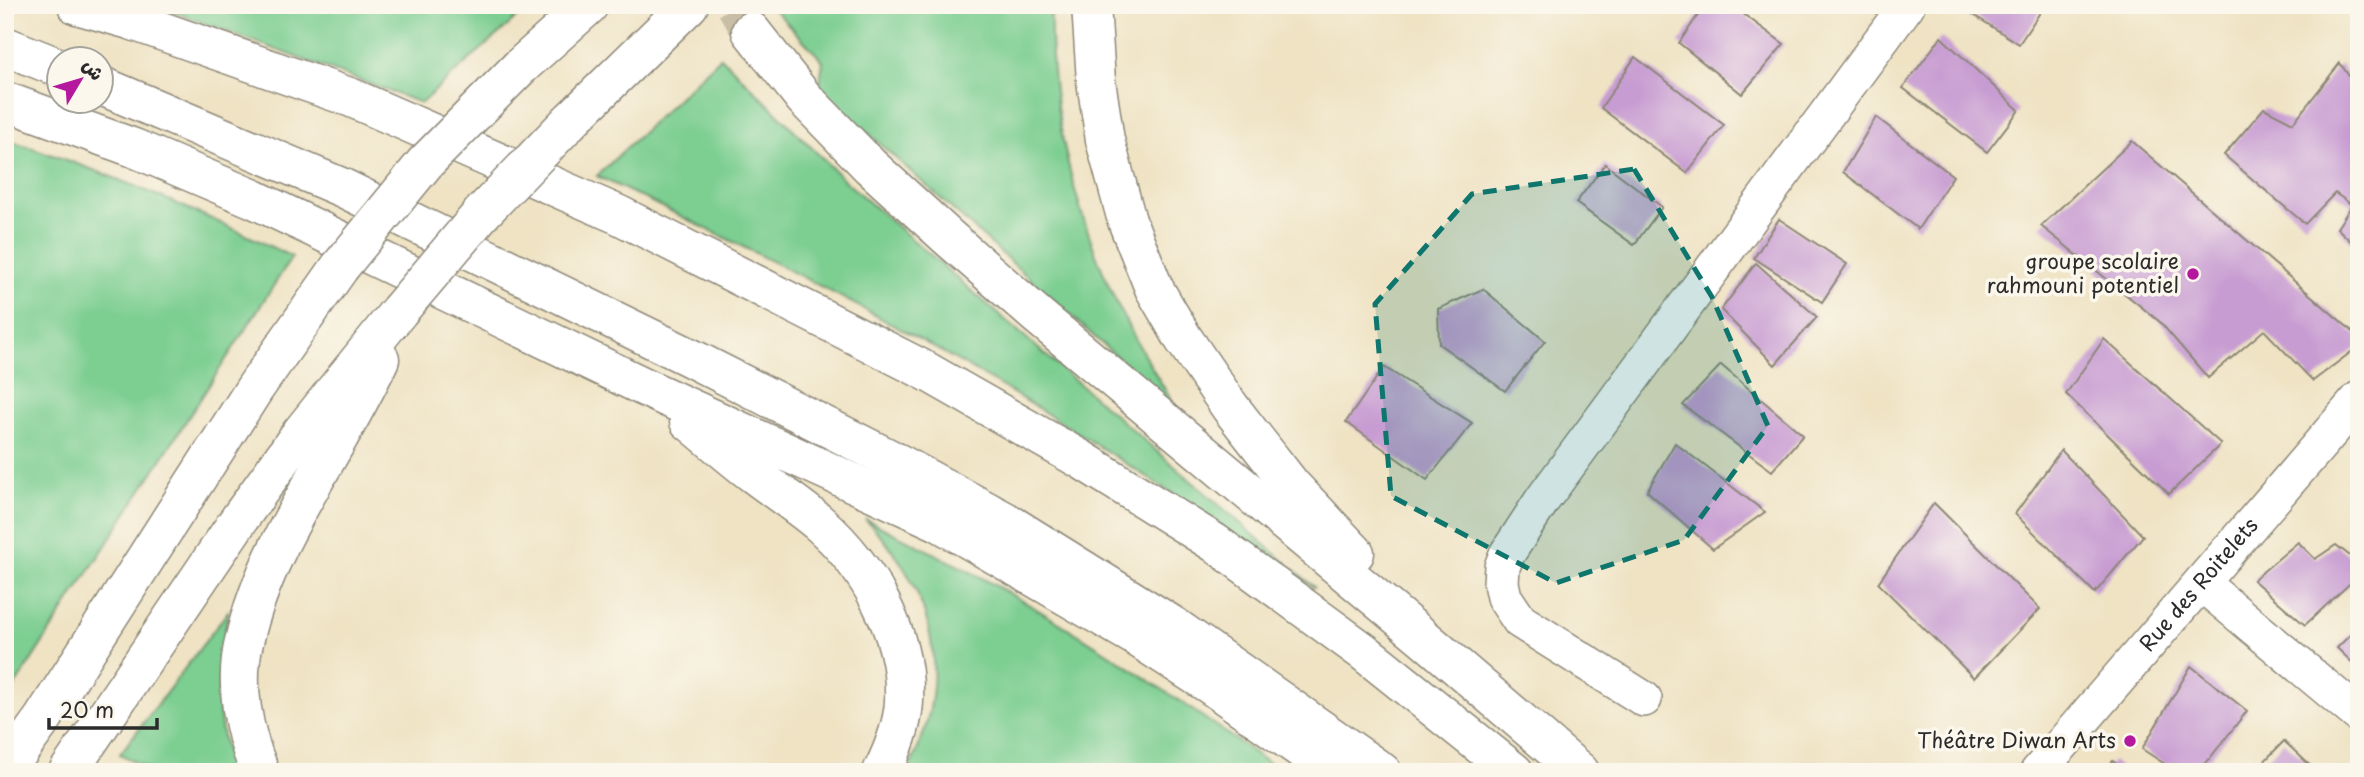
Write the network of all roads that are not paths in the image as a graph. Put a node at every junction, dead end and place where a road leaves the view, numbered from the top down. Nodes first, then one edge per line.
1 (78, 5) edge
2 (589, 5) edge
3 (689, 5) edge
4 (1091, 5) edge
5 (1906, 5) edge
6 (751, 31) tunnel mouth
7 (5, 46) edge
8 (46, 62) edge
9 (116, 92) edge
10 (5, 102) edge
11 (399, 312) junction
12 (655, 392) junction
13 (2359, 398) edge
14 (2201, 583) junction
15 (1425, 639) junction
16 (1644, 699) dead end
17 (2359, 715) edge
18 (75, 762) edge
19 (5, 771) edge
20 (260, 772) edge
21 (882, 772) edge
22 (1334, 772) edge
23 (1382, 772) edge
24 (1514, 772) edge
25 (1580, 772) edge
26 (2038, 772) edge

1 - 24 highway
2 - 19 highway, bridge
3 - 11 highway, bridge
4 - 15 highway
5 - 16 street
6 - 15 highway
7 - 8 highway
9 - 23 highway
10 - 12 highway
11 - 18 highway
11 - 20 highway
12 - 21 highway
12 - 22 highway
13 - 14 street, Rue des Roitelets
14 - 17 street
14 - 26 street, Rue des Roitelets
15 - 25 highway

